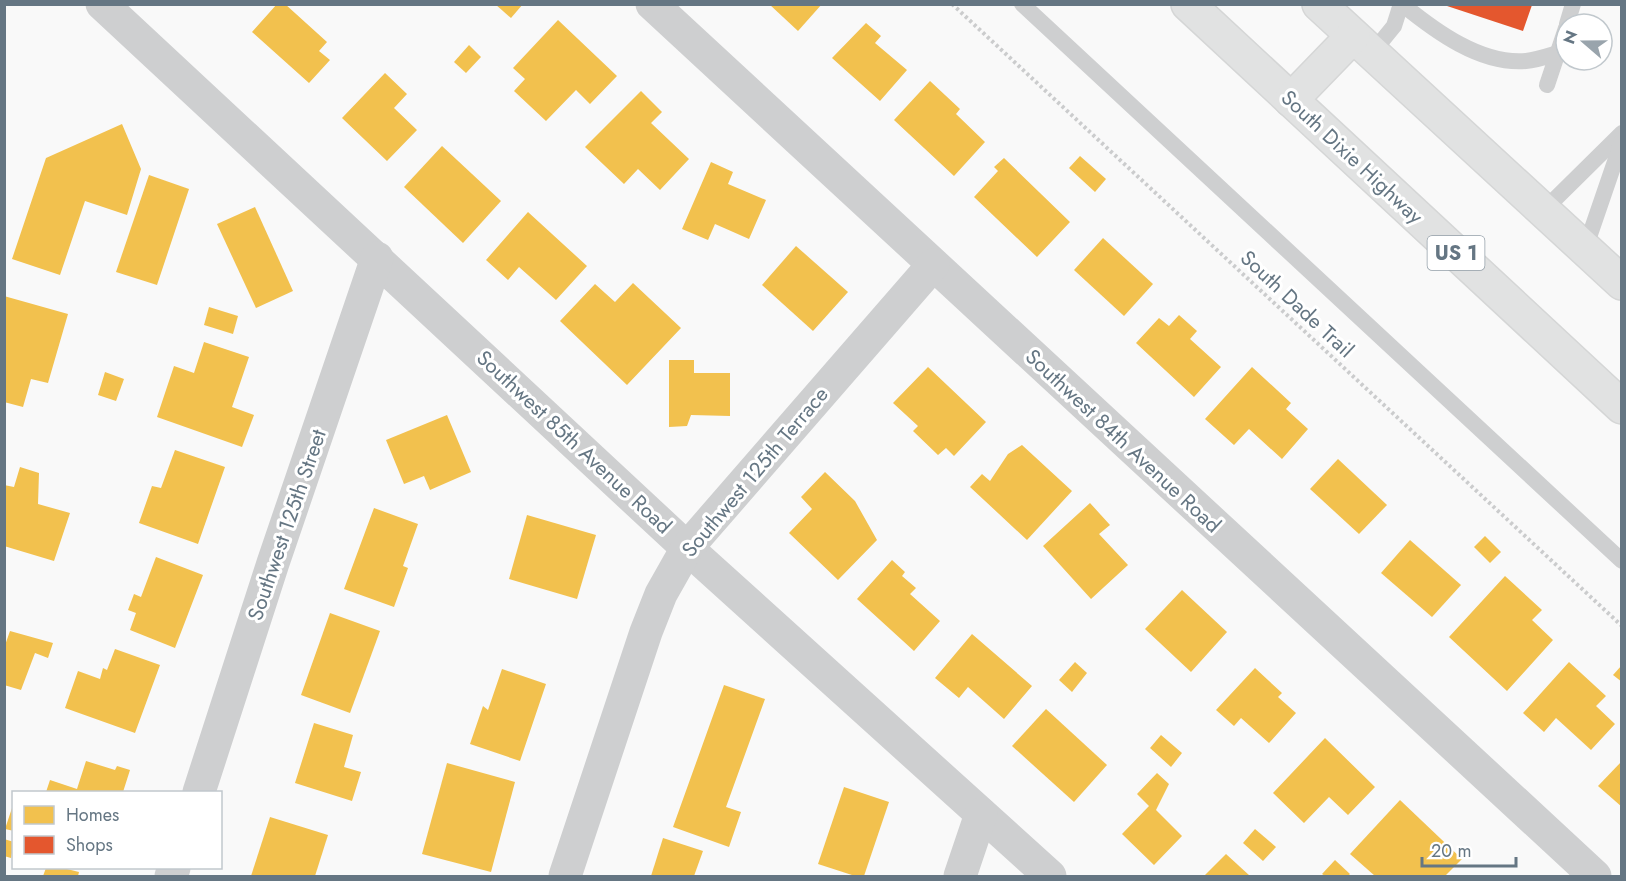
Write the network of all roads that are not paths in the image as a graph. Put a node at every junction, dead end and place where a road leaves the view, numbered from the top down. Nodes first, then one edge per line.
1 (102, 4) edge
2 (652, 4) edge
3 (1022, 4) edge
4 (1188, 4) edge
5 (1320, 4) edge
6 (1401, 4) edge
7 (1363, 44) junction
8 (1554, 54) edge
9 (1554, 65) edge
10 (1547, 86) dead end
11 (1291, 100) junction
12 (1622, 133) edge
13 (1622, 141) edge
14 (1544, 210) junction
15 (1585, 249) junction
16 (377, 258) junction
17 (933, 265) junction
18 (1622, 283) edge
19 (1622, 407) edge
20 (687, 548) junction
21 (1622, 561) edge
22 (199, 791) edge
23 (981, 814) junction
24 (565, 876) edge
25 (960, 876) edge
26 (1050, 876) edge
27 (1595, 876) edge

1 - 16 street, Southwest 85th Avenue Road
2 - 17 street, Southwest 84th Avenue Road
3 - 21 lane
4 - 11 highway, South Dixie Highway / US 1
5 - 7 highway
6 - 7 lane
6 - 8 lane
7 - 11 highway
7 - 14 highway
9 - 10 lane
11 - 19 highway, South Dixie Highway / US 1
12 - 14 lane
13 - 15 lane
14 - 15 highway
15 - 18 highway
16 - 20 street, Southwest 85th Avenue Road
16 - 22 street, Southwest 125th Street
17 - 20 street, Southwest 125th Terrace
17 - 27 street, Southwest 84th Avenue Road
20 - 23 street, Southwest 85th Avenue Road
20 - 24 street, Southwest 125th Terrace
23 - 25 street
23 - 26 street, Southwest 85th Avenue Road

